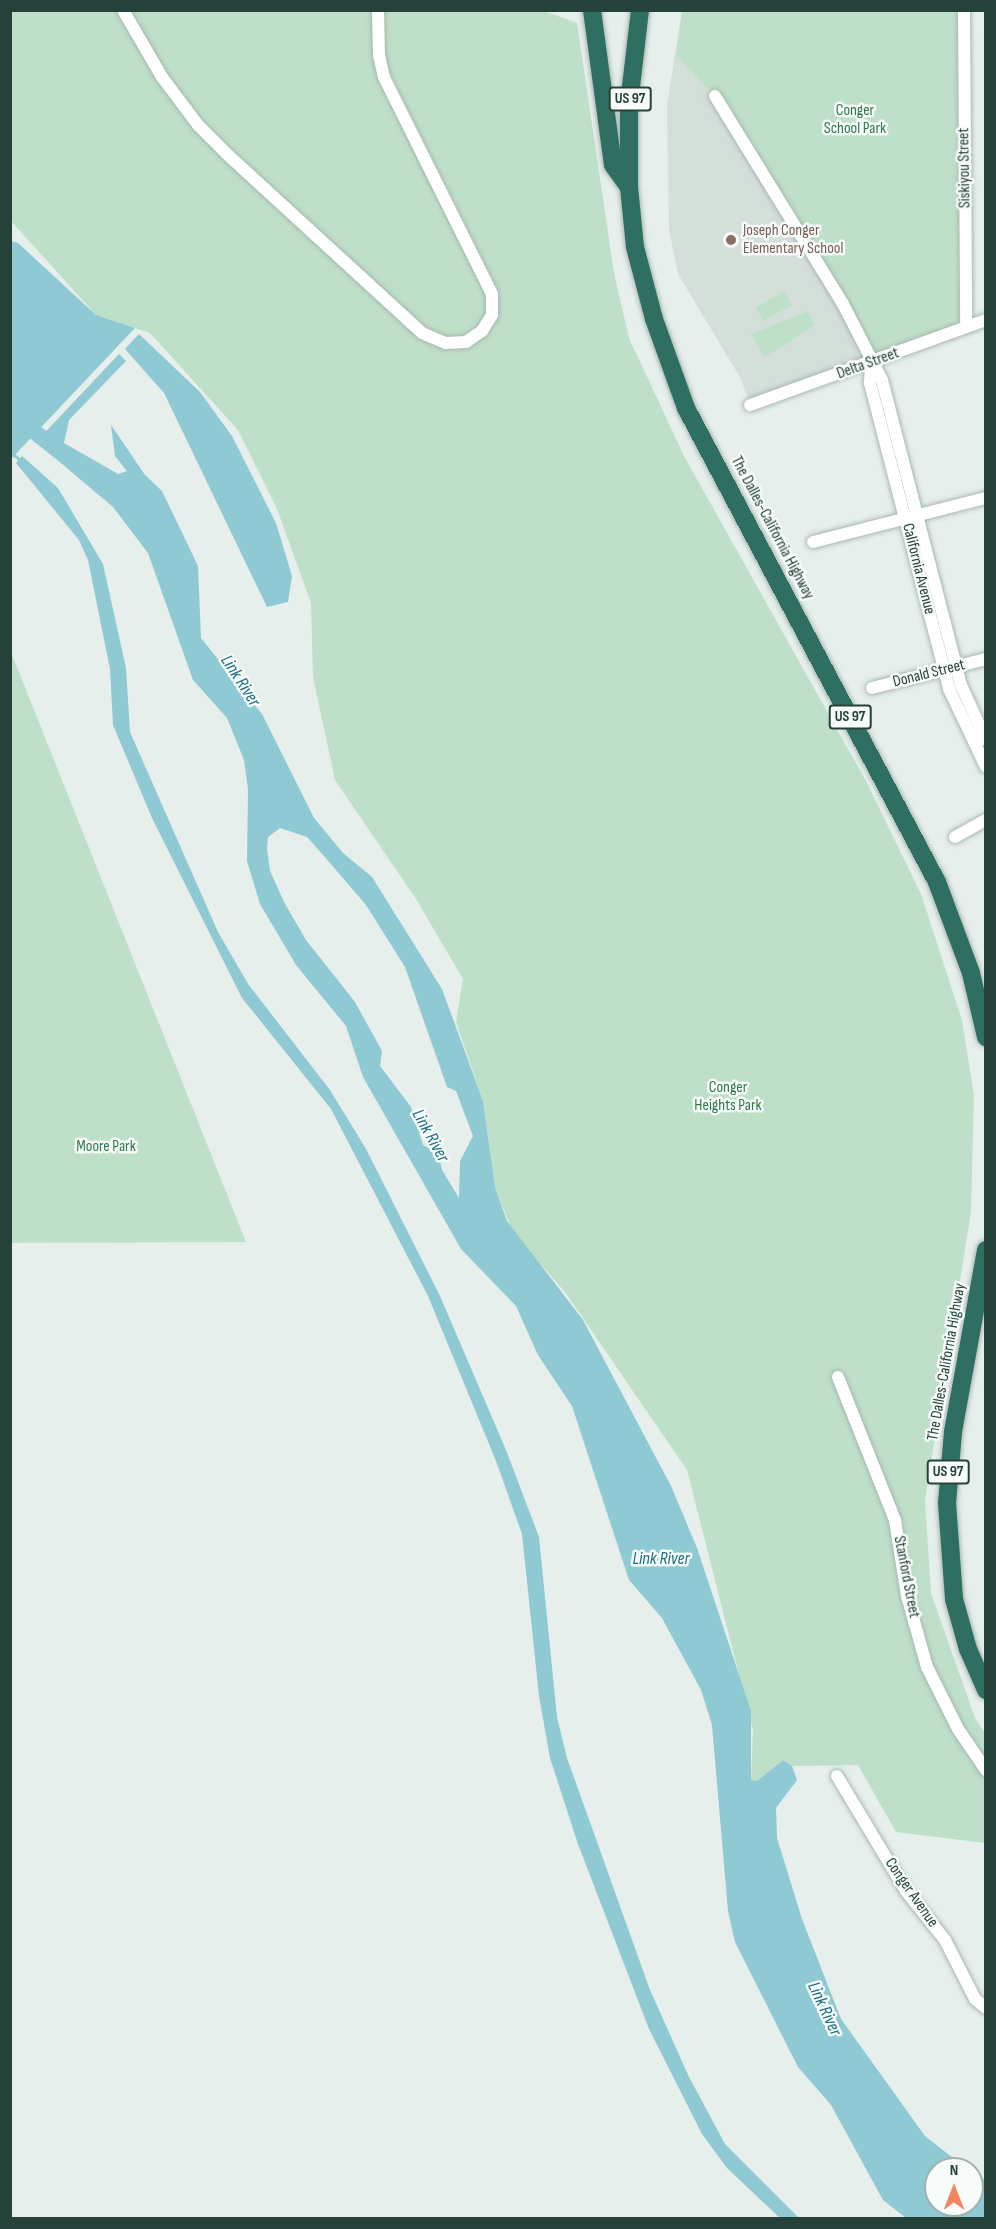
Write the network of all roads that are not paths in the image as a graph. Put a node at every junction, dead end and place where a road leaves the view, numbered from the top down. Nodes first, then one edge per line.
1 (123, 10) edge
2 (378, 10) edge
3 (592, 10) edge
4 (640, 10) edge
5 (964, 10) edge
6 (715, 96) dead end
7 (629, 187) junction
8 (986, 320) edge
9 (966, 326) junction
10 (871, 364) junction
11 (750, 405) dead end
12 (986, 498) edge
13 (911, 517) junction
14 (813, 542) dead end
15 (986, 659) edge
16 (950, 668) junction
17 (872, 688) dead end
18 (986, 740) edge
19 (986, 767) edge
20 (986, 820) edge
21 (955, 837) dead end
22 (986, 1037) edge
23 (986, 1250) edge
24 (837, 1377) dead end
25 (986, 1690) edge
26 (986, 1770) edge
27 (837, 1776) dead end
28 (986, 2008) edge

1 - 2 street
3 - 7 highway
4 - 7 highway, The Dalles-California Highway / US 97
5 - 9 street, Siskiyou Street
6 - 10 street, California Avenue
7 - 22 highway, The Dalles-California Highway / US 97
8 - 9 street, Delta Street
9 - 10 street, Delta Street
10 - 11 street, Delta Street
10 - 13 street, California Avenue
12 - 13 street
13 - 14 street
13 - 16 street, California Avenue
15 - 16 street, Donald Street
16 - 17 street, Donald Street
16 - 18 street, California Avenue
16 - 19 street, California Avenue
20 - 21 street
23 - 25 highway, The Dalles-California Highway / US 97
24 - 26 street, Stanford Street
27 - 28 street, Conger Avenue

